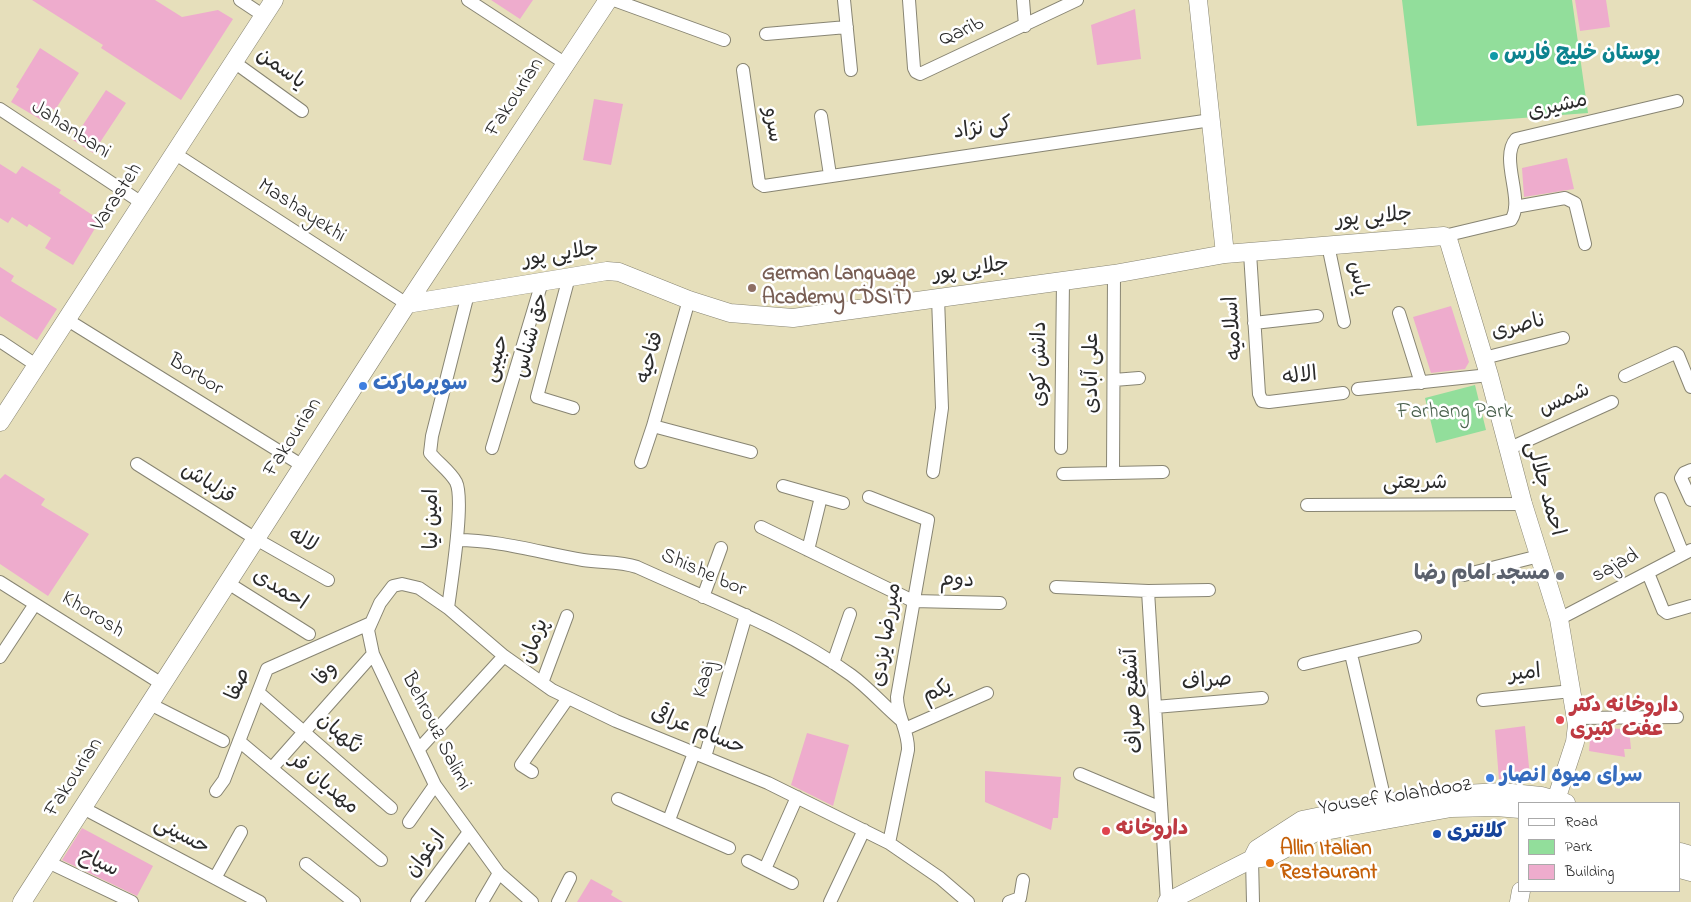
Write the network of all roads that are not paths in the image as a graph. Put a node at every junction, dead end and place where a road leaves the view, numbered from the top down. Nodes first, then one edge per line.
1 (240, 0) edge
2 (274, 0) edge
3 (468, 0) edge
4 (608, 0) edge
5 (614, 0) edge
6 (844, 0) edge
7 (910, 0) edge
8 (1023, 0) edge
9 (1078, 0) edge
10 (1198, 0) edge
11 (264, 16) junction
12 (1025, 26) junction
13 (847, 27) junction
14 (766, 34) dead end
15 (724, 40) dead end
16 (234, 62) junction
17 (566, 64) junction
18 (744, 70) dead end
19 (851, 70) dead end
20 (1678, 100) dead end
21 (0, 109) edge
22 (302, 111) dead end
23 (821, 116) dead end
24 (1211, 120) junction
25 (174, 153) junction
26 (830, 175) junction
27 (761, 185) joint
28 (142, 203) junction
29 (1514, 207) junction
30 (1438, 236) junction
31 (1585, 244) dead end
32 (1328, 246) junction
33 (1250, 253) junction
34 (1225, 254) junction
35 (1114, 274) junction
36 (569, 277) junction
37 (1063, 281) junction
38 (542, 282) junction
39 (468, 294) junction
40 (938, 298) junction
41 (689, 300) junction
42 (407, 304) junction
43 (1399, 313) dead end
44 (1317, 316) dead end
45 (66, 319) junction
46 (1344, 322) dead end
47 (1254, 323) junction
48 (1564, 338) dead end
49 (0, 341) edge
50 (1484, 358) junction
51 (36, 365) junction
52 (1489, 375) junction
53 (1624, 376) dead end
54 (1139, 378) dead end
55 (1114, 380) junction
56 (1421, 382) junction
57 (1691, 387) edge
58 (1358, 389) dead end
59 (1342, 393) dead end
60 (1262, 401) joint
61 (1612, 402) dead end
62 (573, 408) dead end
63 (0, 422) edge
64 (653, 426) junction
65 (492, 448) dead end
66 (1062, 448) dead end
67 (1508, 449) junction
68 (750, 452) dead end
69 (642, 462) dead end
70 (137, 464) dead end
71 (303, 466) junction
72 (1691, 470) edge
73 (932, 472) dead end
74 (1163, 472) dead end
75 (1113, 473) junction
76 (1063, 474) dead end
77 (783, 486) dead end
78 (820, 497) junction
79 (869, 497) dead end
80 (1662, 499) dead end
81 (1691, 500) edge
82 (843, 503) dead end
83 (1523, 504) junction
84 (1307, 505) dead end
85 (761, 527) dead end
86 (256, 539) junction
87 (457, 540) junction
88 (721, 548) dead end
89 (808, 550) junction
90 (1687, 552) edge
91 (1539, 556) junction
92 (1648, 573) junction
93 (1464, 575) dead end
94 (328, 580) dead end
95 (0, 582) edge
96 (228, 583) junction
97 (419, 588) joint
98 (1056, 588) dead end
99 (1209, 590) dead end
100 (1148, 591) junction
101 (703, 597) junction
102 (912, 601) junction
103 (36, 604) junction
104 (1000, 604) dead end
105 (1691, 606) edge
106 (448, 608) junction
107 (850, 614) dead end
108 (746, 615) junction
109 (567, 616) dead end
110 (1560, 620) junction
111 (371, 623) junction
112 (309, 634) dead end
113 (1415, 637) dead end
114 (373, 654) junction
115 (1351, 654) junction
116 (504, 656) junction
117 (0, 657) edge
118 (833, 663) junction
119 (1304, 664) dead end
120 (542, 683) junction
121 (162, 684) junction
122 (1572, 691) junction
123 (258, 692) junction
124 (987, 693) dead end
125 (568, 698) junction
126 (1262, 698) dead end
127 (1483, 700) dead end
128 (150, 704) junction
129 (1155, 707) junction
130 (1677, 716) dead end
131 (1576, 718) junction
132 (903, 725) junction
133 (304, 732) junction
134 (223, 741) dead end
135 (239, 741) junction
136 (418, 749) junction
137 (700, 755) junction
138 (272, 768) junction
139 (532, 772) dead end
140 (1080, 774) dead end
141 (435, 786) junction
142 (216, 791) dead end
143 (797, 797) junction
144 (618, 799) dead end
145 (1559, 802) edge
146 (83, 808) junction
147 (392, 808) dead end
148 (1161, 808) junction
149 (1518, 809) edge
150 (1388, 811) junction
151 (669, 820) junction
152 (408, 822) dead end
153 (864, 830) junction
154 (241, 832) dead end
155 (469, 832) junction
156 (889, 843) junction
157 (729, 848) dead end
158 (1252, 859) junction
159 (381, 860) dead end
160 (748, 861) dead end
161 (48, 862) junction
162 (306, 864) dead end
163 (765, 869) junction
164 (499, 873) junction
165 (215, 878) junction
166 (570, 878) dead end
167 (1023, 880) dead end
168 (792, 883) dead end
169 (22, 902) edge
170 (132, 902) edge
171 (260, 902) edge
172 (354, 902) edge
173 (417, 902) edge
174 (482, 902) edge
175 (532, 902) edge
176 (558, 902) edge
177 (830, 902) edge
178 (968, 902) edge
179 (1009, 902) edge
180 (1167, 902) edge
181 (1253, 902) edge

1 - 11 street
2 - 11 street, Varasteh
3 - 17 street
4 - 17 street, Fakourian
5 - 15 street
6 - 13 street
7 - 12 street, Qarib
8 - 12 street
9 - 12 street, Qarib
10 - 24 street
11 - 16 street, Varasteh
13 - 14 street
13 - 19 street
16 - 22 street, یاسمن
16 - 25 street, Varasteh
17 - 42 street, Fakourian
18 - 27 street, سرو
20 - 29 street, مشیری
21 - 28 street, Jahanbani
23 - 26 street
24 - 26 street, کی نژاد
24 - 34 street
25 - 28 street, Varasteh
25 - 42 street, Mashayekhi
26 - 27 street, کی نژاد
28 - 45 street, Varasteh
29 - 30 street
29 - 31 street
30 - 32 street, جلایی پور
30 - 50 street, احمد جلالی
32 - 33 street, جلایی پور
32 - 46 street, یاس
33 - 34 street, جلایی پور
33 - 47 street, اسلامیه
34 - 35 street, جلایی پور
35 - 37 street, جلایی پور
35 - 55 street, علی آبادی
36 - 38 street, جلایی پور
36 - 41 street, جلایی پور
36 - 62 street, حق شناس
37 - 40 street, جلایی پور
37 - 66 street, دانش کوی
38 - 39 street, جلایی پور
38 - 65 street, حبیبی
39 - 42 street, جلایی پور
39 - 87 street, امین نیا
40 - 41 street, جلایی پور
40 - 73 street
41 - 64 street, فتاحیه
42 - 71 street, Fakourian
43 - 56 street
44 - 47 street
45 - 51 street, Varasteh
45 - 71 street, Borbor
47 - 60 street, اسلامیه
48 - 50 street, ناصری
49 - 51 street
50 - 52 street, احمد جلالی
51 - 63 street, Varasteh
52 - 56 street
52 - 67 street, احمد جلالی
53 - 57 street
54 - 55 street
55 - 75 street, علی آبادی
56 - 58 street
59 - 60 street, الاله
61 - 67 street, شمس
64 - 68 street
64 - 69 street, فتاحیه
67 - 83 street, احمد جلالی
70 - 86 street, قزلباش
71 - 86 street, Fakourian
72 - 81 street
74 - 75 street
75 - 76 street
77 - 78 street
78 - 82 street
78 - 89 street
79 - 102 street, میررضا یزدی
80 - 90 street
83 - 84 street, شریعتی
83 - 91 street, احمد جلالی
85 - 89 street
86 - 94 street, لاله
86 - 96 street, Fakourian
87 - 101 street, Shishe bor
87 - 106 street, امین نیا
88 - 101 street
89 - 102 street
90 - 92 street, sajad
91 - 93 street
91 - 110 street, احمد جلالی
92 - 105 street
92 - 110 street, sajad
95 - 103 street, Khorosh
96 - 112 street, احمدی
96 - 121 street, Fakourian
97 - 106 street, حسام عراقی
97 - 111 street, Behrouz Salimi
98 - 100 street
99 - 100 street
100 - 129 street, آشفیع صراف
101 - 108 street, Shishe bor
102 - 104 street, دوم
102 - 132 street, میررضا یزدی
103 - 117 street
103 - 121 street, Khorosh
106 - 116 street, حسام عراقی
107 - 118 street
108 - 118 street, Shishe bor
108 - 137 street, Kaaj
109 - 120 street, پژمان
110 - 122 street, احمد جلالی
111 - 114 street, Behrouz Salimi
111 - 123 street, صفا
113 - 115 street
114 - 133 street, وفا
114 - 136 street, Behrouz Salimi
115 - 119 street
115 - 150 street
116 - 120 street, حسام عراقی
116 - 136 street
118 - 132 street, Shishe bor
120 - 125 street, حسام عراقی
121 - 128 street, Fakourian
122 - 127 street, امیر
122 - 131 street, احمد جلالی
123 - 133 street, نگهبان
123 - 135 street, صفا
124 - 132 street, یکم
125 - 137 street, حسام عراقی
125 - 139 street
126 - 129 street, صراف
128 - 134 street
128 - 146 street, Fakourian
129 - 148 street, آشفیع صراف
130 - 131 street
131 - 145 street, احمد جلالی
132 - 156 street, میررضا یزدی
133 - 138 street, وفا
133 - 147 street, نگهبان
135 - 138 street, مهدیان فر
135 - 142 street, صفا
136 - 141 street, Behrouz Salimi
137 - 143 street, حسام عراقی
137 - 151 street, Kaaj
138 - 159 street, مهدیان فر
140 - 148 street
141 - 152 street
141 - 155 street, Behrouz Salimi
143 - 153 street, حسام عراقی
143 - 163 street
144 - 151 street
145 - 150 street, Yousef Kolahdooz
146 - 161 street, Fakourian
146 - 165 street, حسینی
148 - 180 street, آشفیع صراف
149 - 150 street, Yousef Kolahdooz
150 - 158 street, Yousef Kolahdooz
151 - 157 street
153 - 156 street, حسام عراقی
153 - 177 street
154 - 165 street
155 - 164 street, Behrouz Salimi
155 - 173 street, ارغوان
156 - 178 street, حسام عراقی
158 - 180 street, Yousef Kolahdooz
158 - 181 street
160 - 163 street
161 - 169 street, Fakourian
161 - 170 street, سیاح
162 - 172 street
163 - 168 street
164 - 174 street
164 - 175 street, Behrouz Salimi
165 - 171 street, حسینی
166 - 176 street
167 - 179 street

